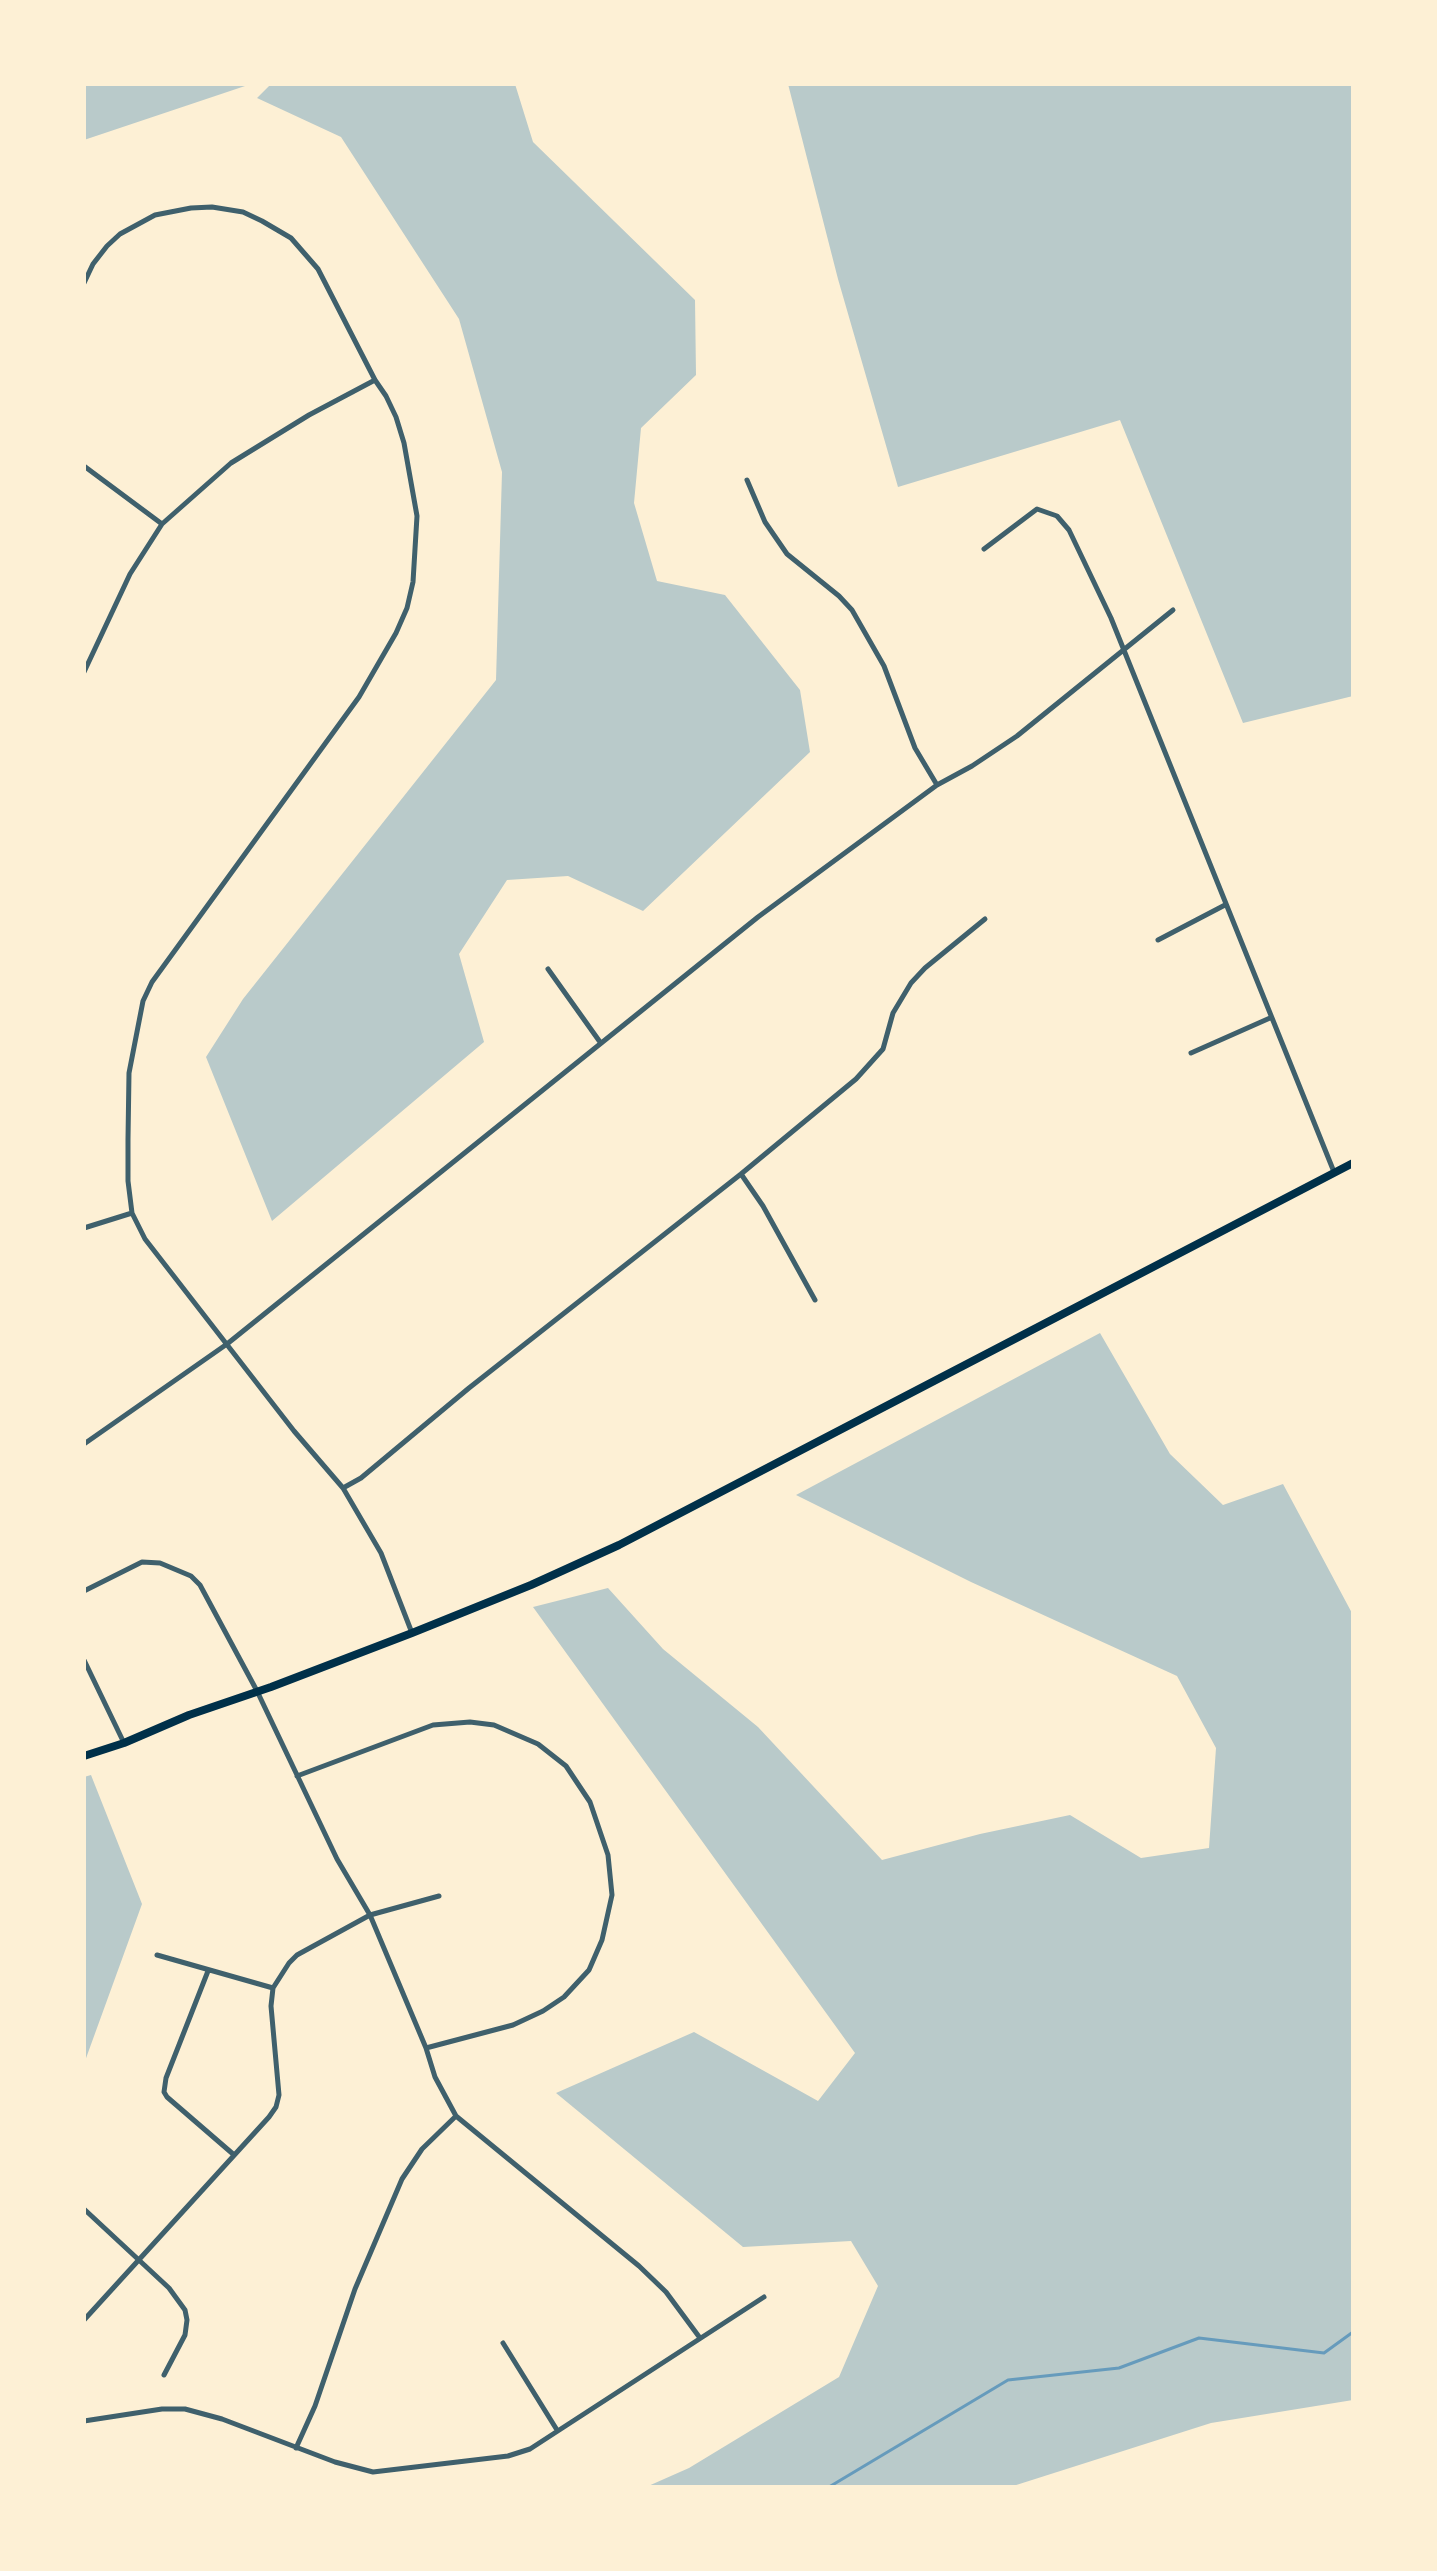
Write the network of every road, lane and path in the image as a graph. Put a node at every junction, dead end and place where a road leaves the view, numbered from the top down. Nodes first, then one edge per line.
1 (84, 282) edge
2 (375, 380) junction
3 (84, 466) edge
4 (747, 480) dead end
5 (162, 524) junction
6 (984, 549) dead end
7 (1173, 610) dead end
8 (1124, 652) junction
9 (84, 672) edge
10 (937, 785) junction
11 (1225, 905) junction
12 (985, 919) dead end
13 (1158, 940) dead end
14 (548, 969) dead end
15 (1270, 1018) junction
16 (600, 1042) junction
17 (1191, 1053) dead end
18 (1353, 1163) edge
19 (1334, 1172) junction
20 (741, 1174) junction
21 (132, 1213) junction
22 (84, 1228) edge
23 (815, 1300) dead end
24 (227, 1344) junction
25 (84, 1444) edge
26 (343, 1488) junction
27 (84, 1591) edge
28 (412, 1633) junction
29 (84, 1660) edge
30 (257, 1691) junction
31 (124, 1743) junction
32 (84, 1756) edge
33 (297, 1776) junction
34 (439, 1896) dead end
35 (370, 1915) junction
36 (157, 1955) dead end
37 (208, 1971) junction
38 (273, 1988) junction
39 (426, 2048) junction
40 (456, 2116) junction
41 (233, 2154) junction
42 (84, 2209) edge
43 (139, 2259) junction
44 (764, 2297) dead end
45 (84, 2320) edge
46 (700, 2337) junction
47 (502, 2343) dead end
48 (164, 2375) dead end
49 (84, 2421) edge
50 (557, 2430) junction
51 (296, 2448) junction

1 - 2 street
2 - 5 street
2 - 21 street
3 - 5 street
4 - 10 street
5 - 9 street
6 - 8 street
7 - 8 street
8 - 10 street
8 - 11 street
10 - 16 street
11 - 13 street
11 - 15 street
12 - 20 street
14 - 16 street
15 - 17 street
15 - 19 street
16 - 24 street
18 - 19 main road
19 - 28 main road
20 - 23 street
20 - 26 street
21 - 22 street
21 - 24 street
24 - 25 street
24 - 26 street
26 - 28 street
27 - 30 street
28 - 30 main road
29 - 31 street
30 - 31 main road
30 - 33 street
31 - 32 main road
33 - 35 street
33 - 39 street
34 - 35 street
35 - 38 street
35 - 39 street
36 - 37 street
37 - 38 street
37 - 41 street
38 - 41 street
39 - 40 street
40 - 46 street
40 - 51 street
41 - 43 street
42 - 43 street
43 - 45 street
43 - 48 street
44 - 46 street
46 - 50 street
47 - 50 street
49 - 51 street
50 - 51 street

